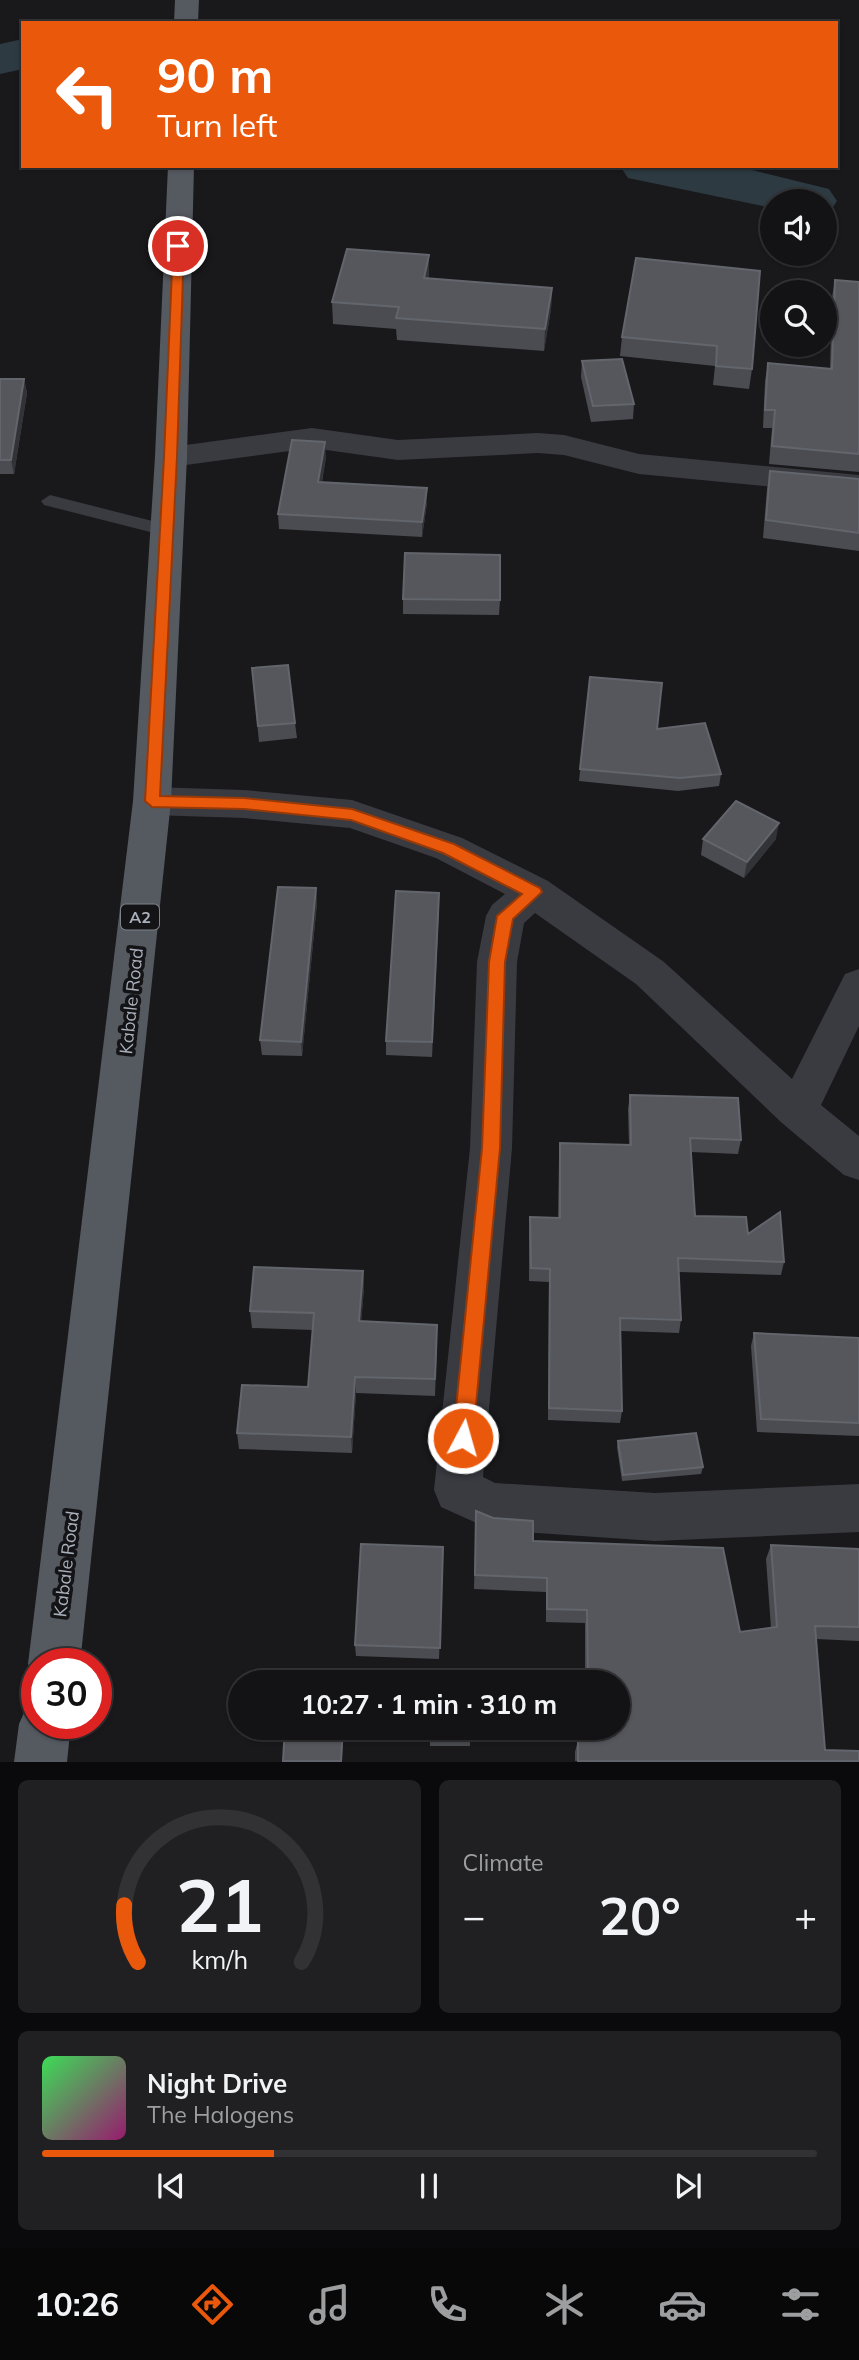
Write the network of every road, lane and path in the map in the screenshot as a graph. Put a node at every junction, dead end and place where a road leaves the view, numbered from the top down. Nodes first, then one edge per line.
1 (181, 168) edge
2 (171, 457) junction
3 (859, 485) edge
4 (50, 501) dead end
5 (166, 530) junction
6 (152, 801) junction
7 (534, 892) junction
8 (859, 985) edge
9 (797, 1110) junction
10 (859, 1162) edge
11 (859, 1508) edge
12 (56, 1648) edge
13 (43, 1739) edge
14 (40, 1762) edge

1 - 2 main road, Kabale Road / A2
2 - 3 street
2 - 5 main road, Kabale Road / A2
4 - 5 lane
5 - 6 main road, Kabale Road / A2
6 - 7 street
6 - 12 main road, Kabale Road / A2
7 - 9 street
7 - 11 street
8 - 9 street
9 - 10 street
13 - 14 main road

